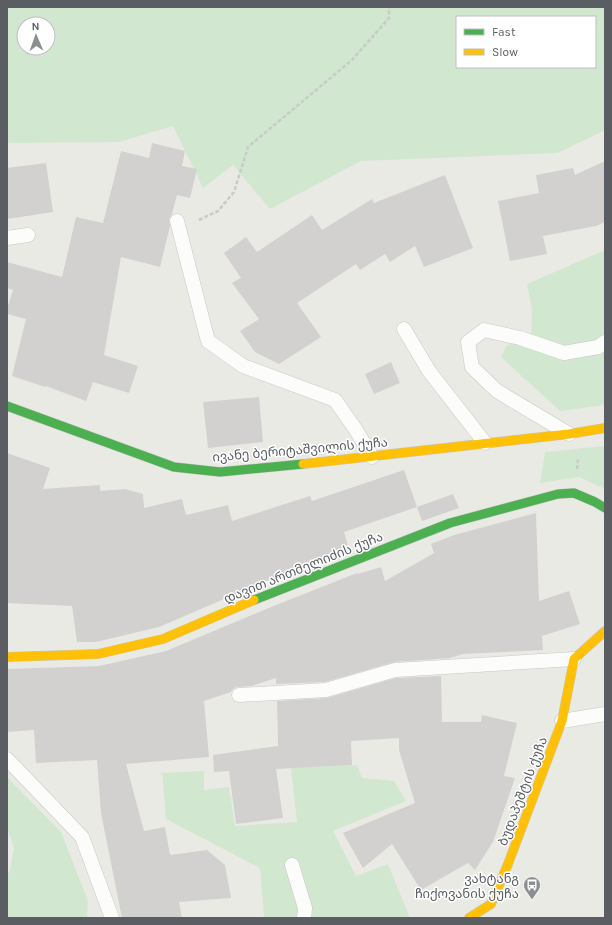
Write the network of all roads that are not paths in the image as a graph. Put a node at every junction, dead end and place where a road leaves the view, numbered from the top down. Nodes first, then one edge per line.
1 (177, 221) road end
2 (28, 236) dead end
3 (7, 238) edge
4 (404, 329) dead end
5 (605, 342) edge
6 (7, 406) edge
7 (605, 428) edge
8 (569, 434) junction
9 (485, 443) junction
10 (372, 457) junction
11 (605, 508) edge
12 (605, 631) edge
13 (7, 657) edge
14 (574, 659) junction
15 (239, 695) dead end
16 (605, 714) edge
17 (562, 721) junction
18 (7, 759) edge
19 (292, 865) dead end
20 (112, 918) edge
21 (304, 918) edge
22 (469, 918) edge

1 - 10 lane
2 - 3 lane
4 - 9 lane
5 - 8 lane
6 - 10 main road, ივანე ბერიტაშვილის ქუჩა
7 - 8 main road, ივანე ბერიტაშვილის ქუჩა
8 - 9 main road, ივანე ბერიტაშვილის ქუჩა
9 - 10 main road, ივანე ბერიტაშვილის ქუჩა
11 - 13 main road, დავით ართმელიძის ქუჩა
12 - 14 main road
14 - 15 lane
14 - 17 main road, ბუდაპეშტის ქუჩა
16 - 17 lane
17 - 22 main road, ბუდაპეშტის ქუჩა
18 - 20 lane
19 - 21 lane

